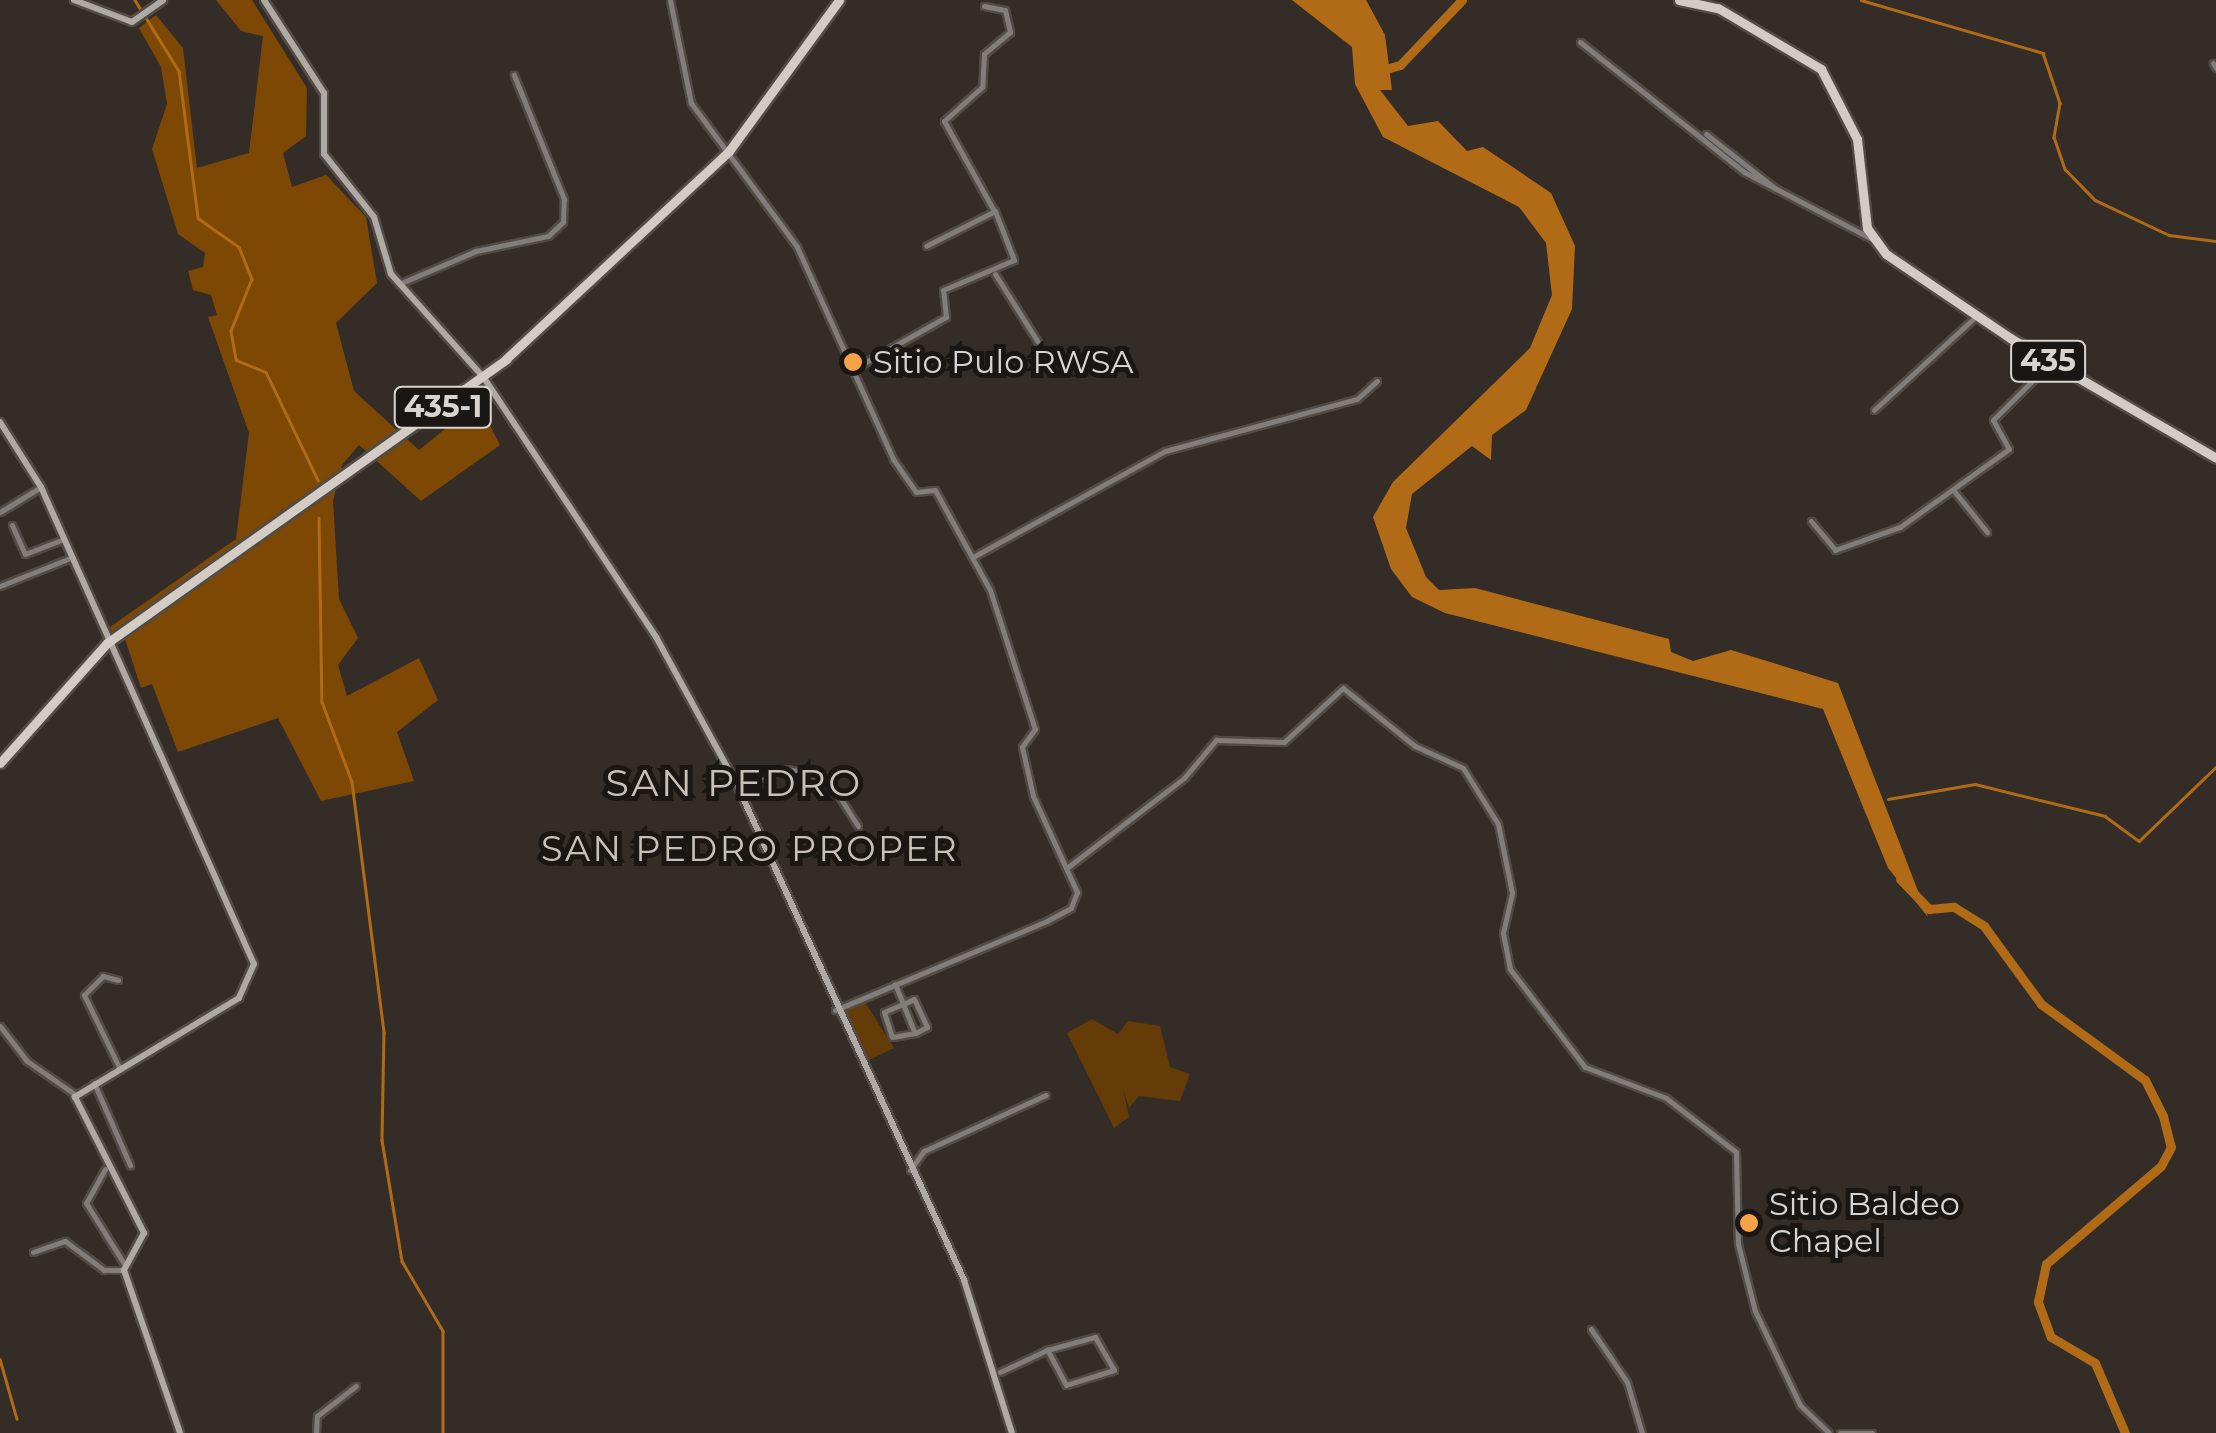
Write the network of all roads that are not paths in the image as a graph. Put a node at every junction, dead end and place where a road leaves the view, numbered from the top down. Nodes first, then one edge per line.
1 (74, 0) edge
2 (163, 0) edge
3 (264, 0) edge
4 (670, 0) edge
5 (838, 0) edge
6 (1678, 0) edge
7 (984, 6) dead end
8 (1580, 42) dead end
9 (514, 74) dead end
10 (729, 151) junction
11 (995, 212) junction
12 (1872, 239) junction
13 (926, 246) dead end
14 (994, 273) junction
15 (399, 284) junction
16 (1975, 316) junction
17 (1038, 342) dead end
18 (2051, 362) junction
19 (850, 371) junction
20 (484, 378) junction
21 (1378, 380) dead end
22 (1874, 410) dead end
23 (0, 422) edge
24 (2216, 458) edge
25 (41, 487) junction
26 (1954, 492) junction
27 (0, 512) edge
28 (1811, 521) dead end
29 (12, 525) dead end
30 (1988, 532) dead end
31 (61, 540) junction
32 (972, 557) junction
33 (68, 559) junction
34 (0, 586) edge
35 (107, 643) junction
36 (0, 763) edge
37 (736, 785) junction
38 (858, 826) dead end
39 (1068, 868) junction
40 (118, 980) dead end
41 (895, 984) junction
42 (903, 1004) junction
43 (835, 1010) junction
44 (0, 1026) edge
45 (915, 1033) junction
46 (120, 1069) junction
47 (94, 1084) junction
48 (76, 1095) junction
49 (1046, 1095) dead end
50 (130, 1165) dead end
51 (105, 1170) junction
52 (910, 1170) junction
53 (33, 1252) dead end
54 (124, 1266) junction
55 (1591, 1330) dead end
56 (1047, 1350) junction
57 (1000, 1372) junction
58 (356, 1386) dead end
59 (180, 1433) edge
60 (316, 1433) edge
61 (1012, 1433) edge
62 (1642, 1433) edge
63 (1829, 1433) edge
64 (1840, 1433) edge
65 (1872, 1433) edge

1 - 2 street
3 - 15 street
4 - 10 street
5 - 10 main road, 435-1
6 - 12 main road
7 - 11 street
8 - 12 street
9 - 15 street
10 - 19 street
10 - 20 main road, 435-1
11 - 13 street
11 - 14 street
12 - 16 main road, 435
14 - 17 street
14 - 19 street
15 - 20 street
16 - 18 main road, 435
16 - 22 street
18 - 24 main road, 435
18 - 26 street
19 - 32 street
20 - 35 main road, 435-1
20 - 37 street
21 - 32 street
23 - 25 street
25 - 27 street
25 - 31 street
26 - 28 street
26 - 30 street
29 - 31 street
31 - 33 street
32 - 39 street
33 - 34 street
33 - 35 street
35 - 36 main road, 435-1
35 - 46 street
37 - 38 street
37 - 43 street
39 - 41 street
39 - 63 street
40 - 46 street
41 - 42 street
41 - 43 street
42 - 45 street
42 - 45 street
42 - 45 street
43 - 52 street
44 - 48 street
46 - 47 street
47 - 48 street
47 - 50 street
48 - 51 street
49 - 52 street
51 - 54 street
51 - 54 street
52 - 57 street
53 - 54 street
54 - 59 street
55 - 62 street
56 - 56 street
56 - 57 street
57 - 61 street
58 - 60 street
64 - 65 street

